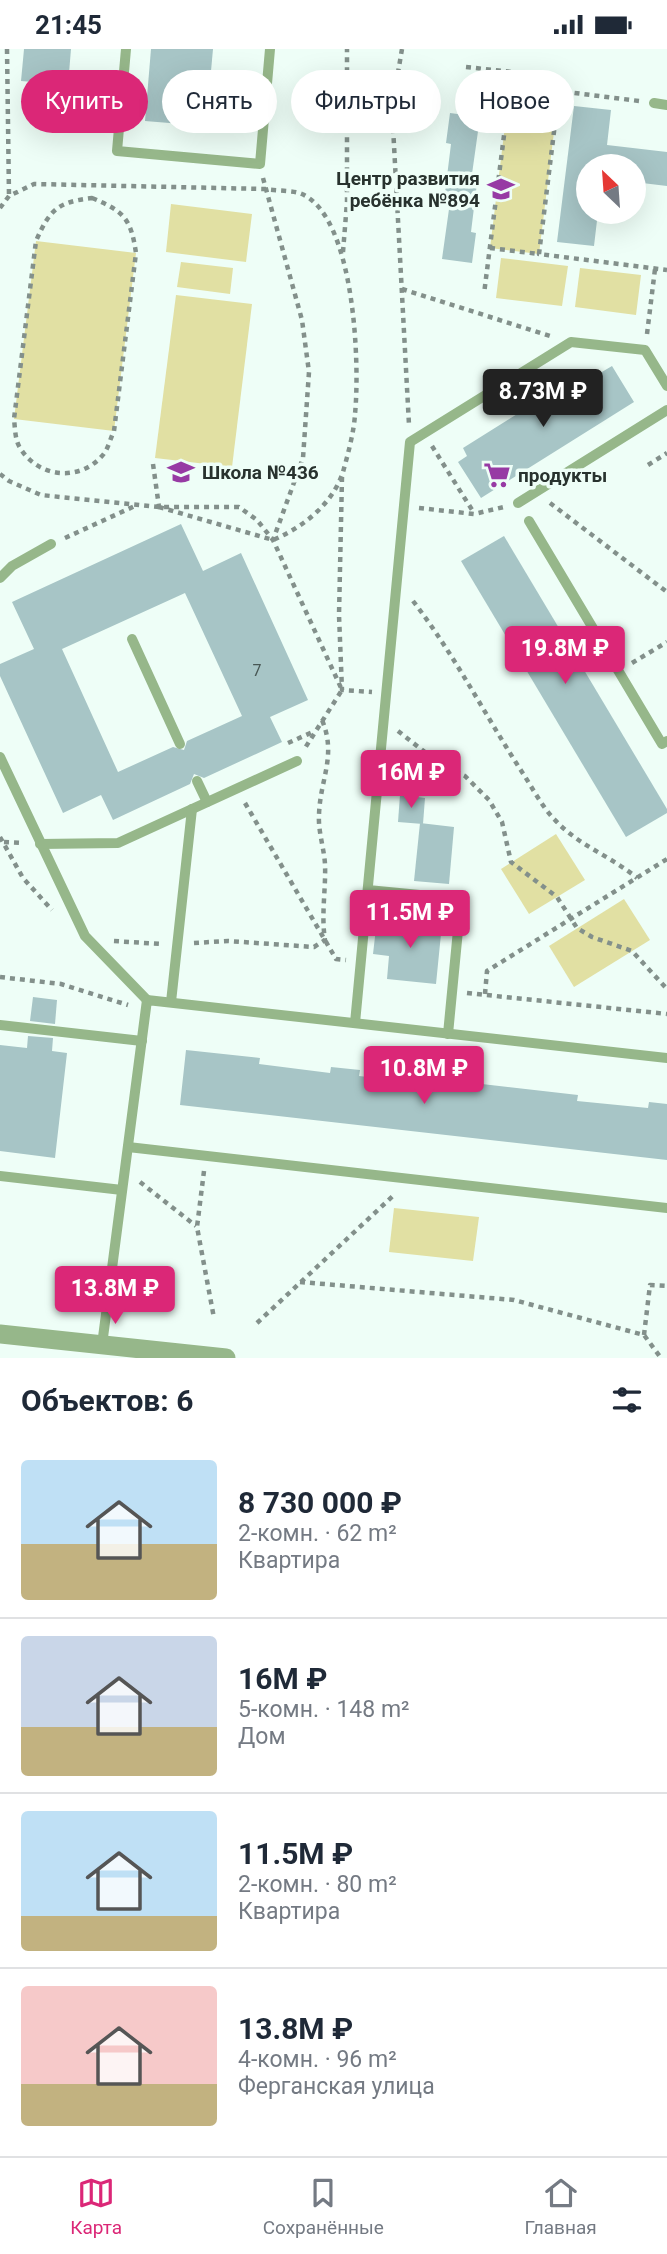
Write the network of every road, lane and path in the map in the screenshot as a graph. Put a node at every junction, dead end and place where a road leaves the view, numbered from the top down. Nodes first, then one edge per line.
1 (7, 49) edge
2 (126, 49) edge
3 (270, 49) edge
4 (347, 49) edge
5 (402, 49) edge
6 (466, 67) dead end
7 (654, 103) joint
8 (667, 104) edge
9 (260, 163) junction
10 (265, 189) junction
11 (9, 197) junction
12 (0, 208) edge
13 (36, 241) joint
14 (490, 249) junction
15 (343, 253) junction
16 (539, 254) junction
17 (655, 269) junction
18 (667, 270) edge
19 (402, 289) junction
20 (484, 294) dead end
21 (648, 325) dead end
22 (571, 342) junction
23 (667, 386) edge
24 (667, 410) edge
25 (424, 434) junction
26 (410, 442) junction
27 (667, 453) edge
28 (153, 464) dead end
29 (648, 465) dead end
30 (0, 474) edge
31 (342, 474) junction
32 (536, 492) junction
33 (518, 503) joint
34 (137, 505) junction
35 (404, 506) junction
36 (159, 507) junction
37 (474, 514) junction
38 (529, 521) dead end
39 (273, 540) junction
40 (51, 544) joint
41 (0, 577) edge
42 (397, 580) junction
43 (667, 592) edge
44 (132, 639) dead end
45 (667, 642) edge
46 (618, 672) junction
47 (342, 690) junction
48 (386, 692) junction
49 (384, 719) junction
50 (322, 720) junction
51 (667, 741) edge
52 (180, 744) dead end
53 (0, 757) edge
54 (297, 761) joint
55 (197, 781) dead end
56 (236, 788) junction
57 (207, 802) junction
58 (192, 809) junction
59 (0, 837) edge
60 (40, 844) junction
61 (667, 859) edge
62 (637, 878) junction
63 (368, 890) junction
64 (54, 912) dead end
65 (570, 919) junction
66 (85, 936) junction
67 (325, 940) junction
68 (177, 944) junction
69 (361, 961) junction
70 (0, 977) edge
71 (667, 989) edge
72 (452, 991) junction
73 (485, 994) junction
74 (171, 1002) junction
75 (146, 1004) junction
76 (667, 1014) edge
77 (355, 1023) junction
78 (0, 1025) edge
79 (447, 1034) junction
80 (142, 1041) junction
81 (667, 1058) edge
82 (128, 1147) junction
83 (206, 1156) junction
84 (125, 1165) junction
85 (0, 1176) edge
86 (411, 1179) junction
87 (122, 1190) junction
88 (667, 1208) edge
89 (197, 1227) junction
90 (300, 1282) junction
91 (667, 1286) edge
92 (214, 1318) dead end
93 (257, 1323) dead end
94 (0, 1334) edge
95 (644, 1335) junction
96 (102, 1345) junction
97 (226, 1358) edge
98 (661, 1358) edge

1 - 11 path
2 - 9 lane
3 - 9 lane
4 - 15 path
5 - 19 path
6 - 14 path
7 - 8 lane
7 - 16 path
9 - 10 path
10 - 11 path
10 - 15 path
10 - 39 path
11 - 12 path
13 - 13 path
14 - 16 path
14 - 20 path
15 - 31 path
16 - 17 path
17 - 18 path
17 - 21 path
19 - 22 path
19 - 26 path
22 - 23 lane
22 - 25 lane
24 - 32 lane
25 - 26 lane
25 - 37 path
26 - 35 lane
27 - 29 path
28 - 36 path
30 - 34 path
31 - 39 path
31 - 47 path
32 - 33 lane
32 - 43 path
33 - 37 path
34 - 36 path
34 - 40 path
35 - 37 path
35 - 42 lane
36 - 39 path
36 - 39 path
38 - 46 lane
39 - 47 path
40 - 41 lane
42 - 48 lane
42 - 62 path
44 - 52 lane
45 - 46 path
46 - 51 lane
47 - 48 path
47 - 50 path
48 - 49 lane
49 - 63 lane
49 - 65 path
50 - 54 path
50 - 67 path
53 - 60 lane
54 - 56 lane
55 - 57 lane
56 - 57 lane
56 - 67 path
57 - 58 lane
58 - 60 lane
58 - 68 lane
59 - 64 path
60 - 66 lane
61 - 62 path
62 - 65 path
63 - 69 lane
63 - 72 lane
65 - 71 path
65 - 73 path
66 - 68 path
66 - 75 lane
67 - 68 path
67 - 69 path
68 - 74 lane
69 - 77 lane
70 - 75 path
72 - 73 path
72 - 79 lane
73 - 76 path
74 - 75 lane
74 - 77 lane
75 - 80 lane
77 - 79 lane
78 - 80 lane
79 - 81 lane
80 - 82 lane
82 - 83 lane
82 - 84 lane
83 - 86 lane
83 - 89 path
84 - 87 lane
84 - 89 path
85 - 87 lane
86 - 88 lane
86 - 90 path
87 - 96 lane
89 - 92 path
90 - 93 path
90 - 95 path
91 - 95 path
94 - 96 street
95 - 98 path
96 - 97 street

